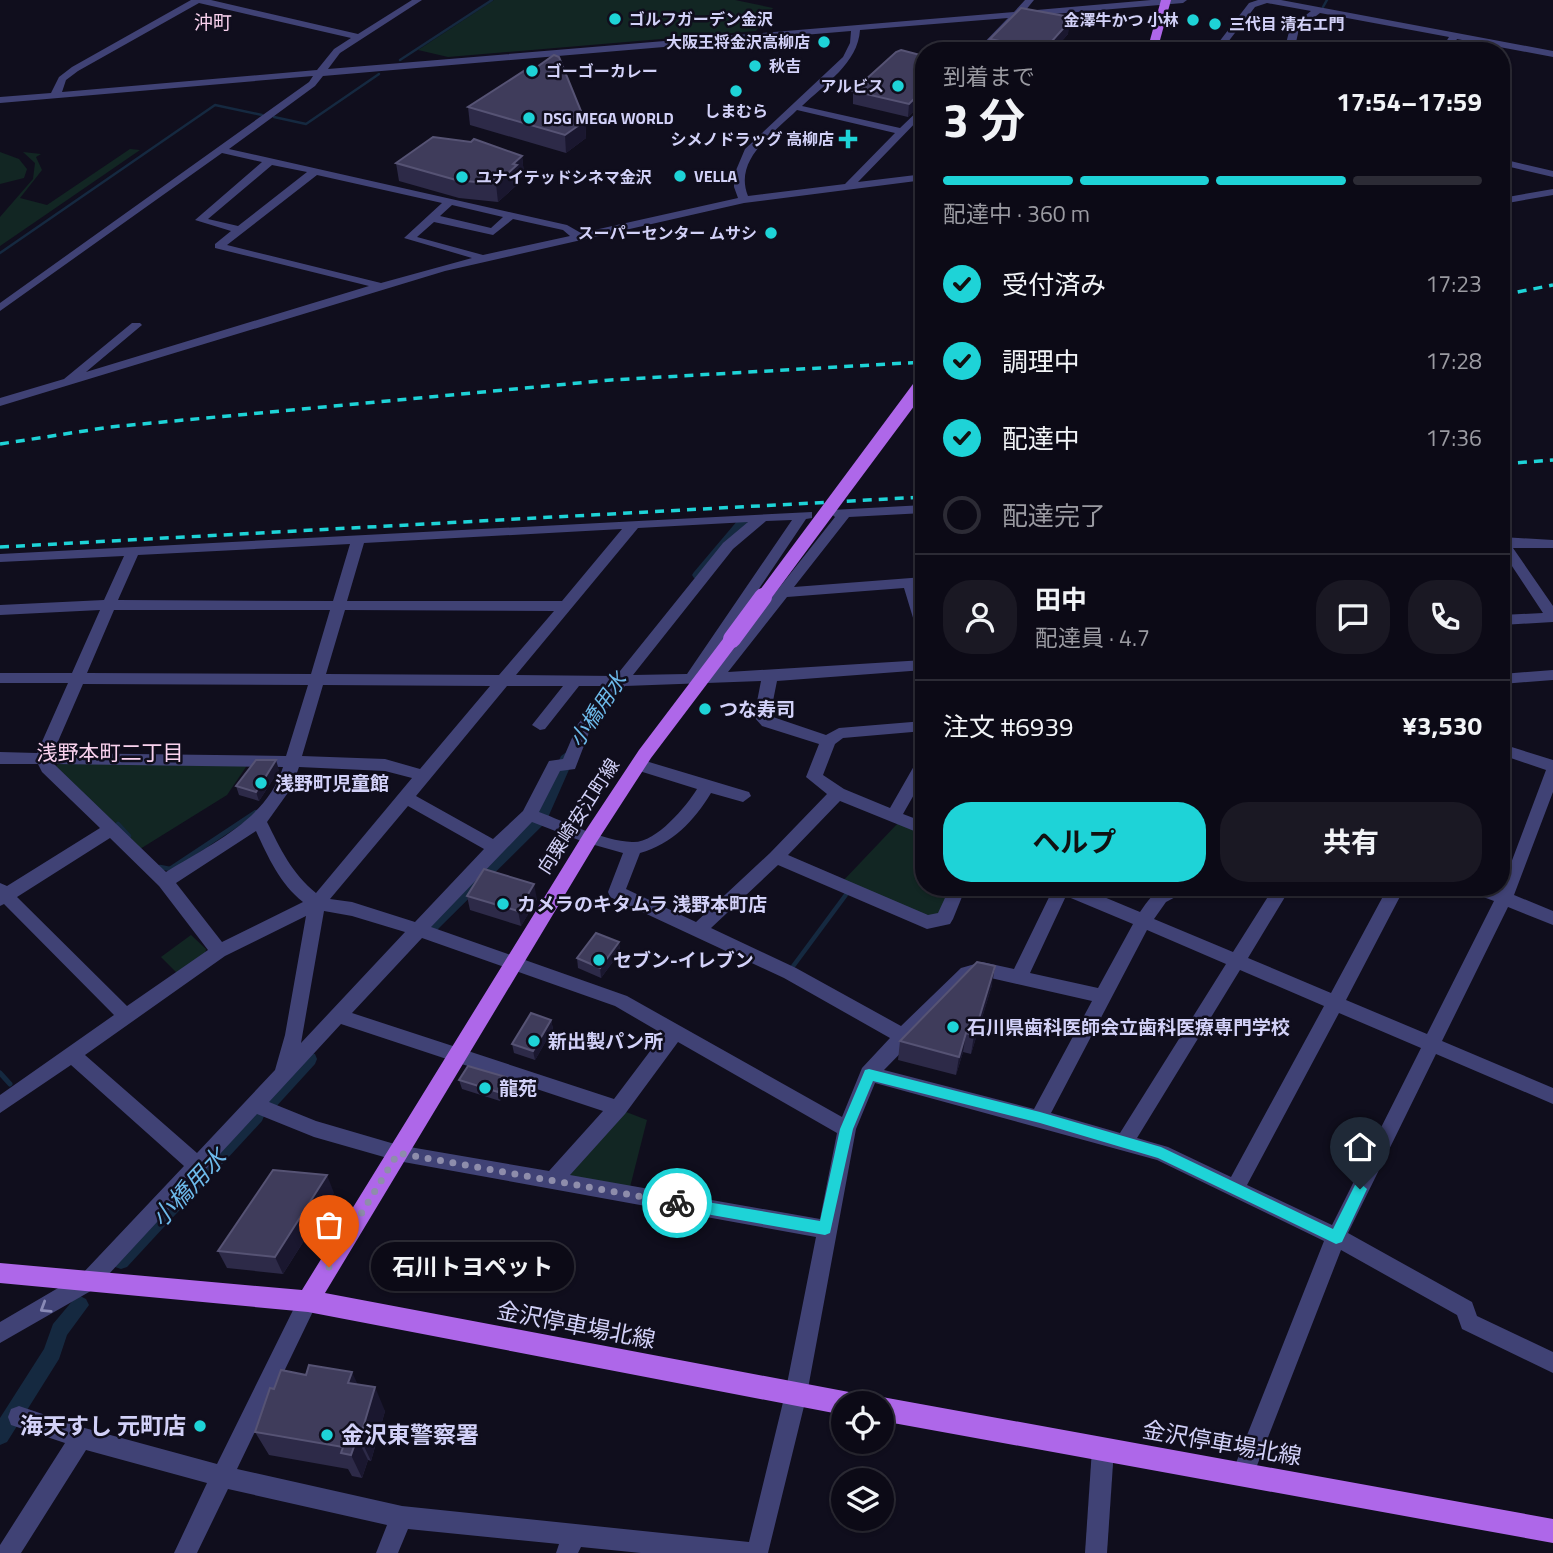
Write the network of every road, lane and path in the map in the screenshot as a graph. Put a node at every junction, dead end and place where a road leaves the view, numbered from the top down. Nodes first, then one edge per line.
1 (198, 0) edge
2 (418, 0) edge
3 (1030, 0) edge
4 (1182, 0) edge
5 (1267, 0) edge
6 (1154, 1) edge
7 (1166, 1) edge
8 (1318, 10) junction
9 (1016, 14) junction
10 (856, 27) junction
11 (1158, 28) junction
12 (1455, 35) junction
13 (359, 37) junction
14 (989, 42) edge
15 (1154, 42) edge
16 (1223, 42) edge
17 (1291, 42) edge
18 (1451, 42) edge
19 (1491, 42) edge
20 (1510, 46) edge
21 (1553, 54) edge
22 (322, 73) junction
23 (55, 96) junction
24 (13, 99) junction
25 (0, 100) edge
26 (795, 107) junction
27 (0, 112) edge
28 (915, 117) edge
29 (901, 131) junction
30 (221, 150) junction
31 (270, 161) junction
32 (1510, 164) edge
33 (314, 171) junction
34 (1553, 174) edge
35 (915, 178) edge
36 (848, 187) junction
37 (1553, 190) edge
38 (1510, 198) edge
39 (744, 200) junction
40 (450, 202) junction
41 (511, 215) junction
42 (433, 218) junction
43 (240, 230) junction
44 (579, 237) junction
45 (480, 259) junction
46 (381, 286) junction
47 (0, 308) edge
48 (136, 325) dead end
49 (70, 381) junction
50 (915, 392) edge
51 (0, 404) edge
52 (915, 509) edge
53 (762, 517) junction
54 (635, 524) junction
55 (359, 538) junction
56 (1510, 542) edge
57 (1553, 544) edge
58 (133, 550) junction
59 (1510, 554) edge
60 (0, 558) edge
61 (915, 583) edge
62 (781, 593) junction
63 (108, 605) junction
64 (338, 606) junction
65 (566, 606) junction
66 (0, 610) edge
67 (1553, 617) edge
68 (1510, 620) edge
69 (915, 666) edge
70 (1553, 675) edge
71 (770, 676) junction
72 (0, 678) edge
73 (75, 678) junction
74 (1510, 678) edge
75 (703, 679) junction
76 (319, 680) junction
77 (501, 680) junction
78 (575, 681) junction
79 (621, 681) junction
80 (540, 725) dead end
81 (915, 727) edge
82 (828, 741) junction
83 (1510, 752) edge
84 (0, 758) edge
85 (43, 758) junction
86 (293, 762) junction
87 (639, 765) junction
88 (1553, 768) edge
89 (424, 776) junction
90 (915, 779) edge
91 (707, 786) junction
92 (838, 793) junction
93 (743, 796) dead end
94 (407, 798) junction
95 (530, 815) junction
96 (894, 816) junction
97 (260, 821) junction
98 (915, 824) edge
99 (109, 830) junction
100 (590, 838) junction
101 (495, 848) junction
102 (633, 849) junction
103 (776, 857) junction
104 (1510, 880) edge
105 (165, 881) junction
106 (2, 895) edge
107 (954, 896) edge
108 (1059, 896) edge
109 (1084, 896) edge
110 (1162, 896) edge
111 (1277, 896) edge
112 (1392, 896) edge
113 (1498, 896) edge
114 (1503, 898) junction
115 (317, 903) junction
116 (1553, 918) edge
117 (1143, 921) junction
118 (699, 929) junction
119 (420, 930) junction
120 (219, 951) junction
121 (1235, 960) junction
122 (511, 963) junction
123 (1019, 977) junction
124 (1104, 997) junction
125 (1333, 1003) junction
126 (339, 1016) junction
127 (127, 1017) junction
128 (675, 1032) junction
129 (903, 1036) junction
130 (1432, 1045) junction
131 (74, 1056) junction
132 (455, 1056) junction
133 (869, 1074) junction
134 (283, 1077) junction
135 (1553, 1095) edge
136 (2, 1100) edge
137 (255, 1105) junction
138 (618, 1108) junction
139 (1040, 1118) junction
140 (847, 1129) junction
141 (1125, 1141) junction
142 (398, 1153) junction
143 (198, 1166) junction
144 (552, 1181) junction
145 (1236, 1187) junction
146 (825, 1229) junction
147 (1336, 1237) junction
148 (0, 1273) edge
149 (89, 1281) junction
150 (308, 1301) junction
151 (0, 1333) edge
152 (1553, 1363) edge
153 (796, 1394) junction
154 (831, 1401) edge
155 (894, 1411) edge
156 (19, 1417) dead end
157 (81, 1438) junction
158 (1103, 1449) junction
159 (1243, 1473) junction
160 (222, 1475) junction
161 (402, 1517) junction
162 (1553, 1531) edge
163 (570, 1544) edge
164 (8, 1553) edge
165 (185, 1553) edge
166 (387, 1553) edge
167 (750, 1553) edge
168 (757, 1553) edge
169 (1096, 1553) edge

1 - 13 street
1 - 23 street
2 - 13 street
3 - 9 street
4 - 7 street
5 - 8 street
5 - 16 street
6 - 7 street
6 - 9 street
6 - 11 main road
7 - 11 main road
8 - 12 street
8 - 17 street
9 - 10 street
9 - 14 street
10 - 22 street
10 - 26 street
11 - 15 main road
12 - 18 street
12 - 19 street
13 - 22 street
20 - 21 street
22 - 23 street
22 - 30 street
23 - 24 street
24 - 25 street
24 - 27 street
26 - 29 street
26 - 39 street
28 - 29 street
29 - 36 street
30 - 31 street
30 - 47 street
31 - 33 street
31 - 43 street
32 - 34 street
33 - 40 street
33 - 43 street
35 - 36 street
36 - 39 street
37 - 38 street
39 - 44 street
40 - 41 street
40 - 42 street
41 - 42 street
41 - 44 street
42 - 45 street
43 - 46 street
44 - 45 street
45 - 46 street
46 - 49 street
48 - 49 street
49 - 51 street
50 - 75 main road, 向粟崎安江町線, bridge
52 - 62 street
53 - 54 street
53 - 75 street
53 - 79 street
54 - 55 street
54 - 65 street
55 - 58 street
55 - 64 street
56 - 57 street
58 - 60 street
58 - 63 street
59 - 67 street
61 - 62 street
62 - 75 street
63 - 64 street
63 - 66 street
63 - 73 street
64 - 65 street
64 - 76 street
65 - 77 street
67 - 68 street
69 - 71 street
70 - 74 street
71 - 75 street
71 - 82 street
72 - 73 street
73 - 76 street
73 - 85 street
75 - 79 street
75 - 87 main road, 向粟崎安江町線
76 - 77 street
76 - 86 street
77 - 78 street
77 - 89 street
78 - 79 street
78 - 80 street
79 - 95 street
81 - 82 street
82 - 92 street
83 - 88 street
84 - 85 street
85 - 86 street
85 - 99 street
86 - 89 street
86 - 97 street
87 - 91 street
87 - 100 main road, 向粟崎安江町線
88 - 104 street
89 - 94 street
90 - 96 street
91 - 93 street
91 - 102 street
92 - 96 street
92 - 103 street
94 - 101 street
94 - 115 street
95 - 100 street
95 - 101 street
96 - 98 street
97 - 105 street
97 - 115 street
99 - 105 street
99 - 106 street
100 - 102 street
100 - 122 main road, 向粟崎安江町線
101 - 119 street
102 - 118 street
103 - 107 street
103 - 118 street
105 - 120 street
106 - 127 street
108 - 123 street
109 - 117 street
110 - 117 street
111 - 121 street
112 - 125 street
113 - 114 street
114 - 116 street
114 - 130 street
115 - 119 street
115 - 120 street
115 - 134 street
117 - 121 street
117 - 124 street
118 - 129 street
119 - 122 street
119 - 126 street
120 - 127 street
121 - 125 street
121 - 141 street
122 - 128 street
122 - 132 main road, 向粟崎安江町線
123 - 124 street
123 - 129 street
124 - 139 street
125 - 130 street
125 - 145 street
126 - 132 street
126 - 134 street
127 - 131 street
128 - 138 street
128 - 140 street
129 - 133 street
130 - 135 street
130 - 147 street
131 - 136 street
131 - 143 street
132 - 138 street
132 - 142 main road, 向粟崎安江町線
133 - 139 street
133 - 140 street
134 - 137 street
137 - 142 street
137 - 143 street
138 - 144 street
139 - 141 street
140 - 146 street
141 - 145 street
142 - 144 street
142 - 150 main road, 向粟崎安江町線
143 - 149 street
144 - 146 street
145 - 147 street
146 - 153 street
147 - 152 street
147 - 159 street
148 - 149 main road, 金沢停車場北線
149 - 150 main road, 金沢停車場北線
149 -> 151 street
150 - 153 main road, 金沢停車場北線
150 - 160 street
153 - 154 main road, 金沢停車場北線
153 - 168 street
155 - 158 main road, 金沢停車場北線
156 - 157 street
157 - 160 street
157 - 164 street
158 - 159 main road, 金沢停車場北線
158 - 169 street
159 - 162 main road, 金沢停車場北線
160 - 161 street
160 - 165 street
161 - 163 street
161 - 166 street
163 - 167 street

